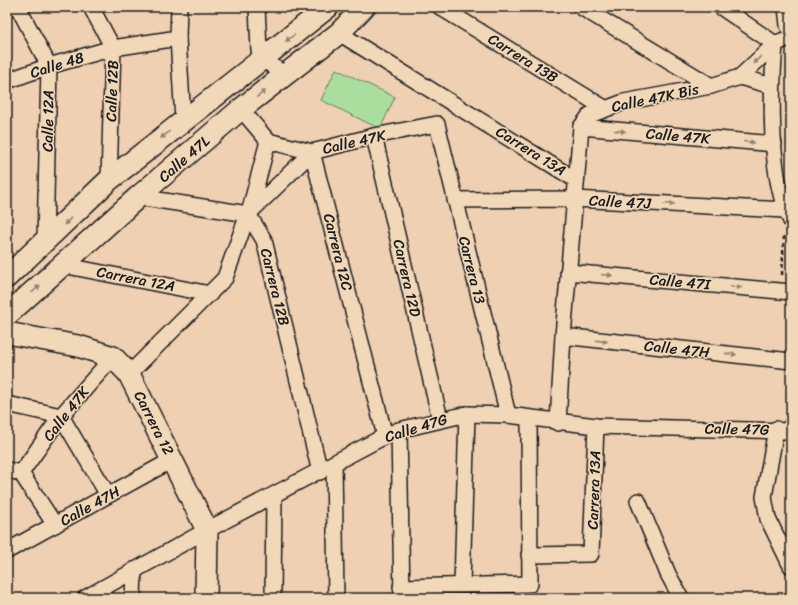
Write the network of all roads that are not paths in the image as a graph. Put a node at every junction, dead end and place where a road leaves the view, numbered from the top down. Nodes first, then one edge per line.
1 (18, 7) edge
2 (91, 7) edge
3 (179, 7) edge
4 (257, 7) edge
5 (328, 7) edge
6 (364, 7) edge
7 (440, 7) edge
8 (581, 7) edge
9 (721, 7) edge
10 (789, 7) edge
11 (791, 25) edge
12 (339, 33) junction
13 (791, 37) edge
14 (178, 38) junction
15 (775, 44) junction
16 (114, 48) junction
17 (263, 60) junction
18 (50, 66) junction
19 (285, 75) junction
20 (740, 77) junction
21 (7, 81) edge
22 (711, 86) junction
23 (772, 86) junction
24 (606, 108) junction
25 (241, 109) junction
26 (183, 120) junction
27 (437, 124) joint
28 (581, 127) junction
29 (374, 136) junction
30 (268, 141) junction
31 (774, 144) junction
32 (312, 152) junction
33 (109, 180) junction
34 (576, 180) junction
35 (138, 198) junction
36 (574, 199) junction
37 (455, 200) junction
38 (248, 214) junction
39 (788, 216) edge
40 (45, 242) junction
41 (62, 265) junction
42 (568, 272) junction
43 (7, 277) edge
44 (786, 292) edge
45 (210, 294) junction
46 (7, 315) edge
47 (7, 333) edge
48 (563, 336) junction
49 (113, 357) junction
50 (791, 361) edge
51 (128, 374) junction
52 (7, 404) edge
53 (467, 414) junction
54 (508, 415) junction
55 (61, 416) junction
56 (440, 419) junction
57 (529, 419) junction
58 (558, 423) junction
59 (596, 426) junction
60 (399, 430) junction
61 (786, 432) edge
62 (385, 436) junction
63 (172, 460) junction
64 (334, 464) junction
65 (14, 472) edge
66 (320, 472) junction
67 (274, 494) junction
68 (108, 495) junction
69 (638, 501) dead end
70 (54, 525) junction
71 (207, 530) junction
72 (7, 551) edge
73 (529, 555) junction
74 (791, 566) edge
75 (134, 570) junction
76 (462, 585) junction
77 (402, 593) edge
78 (85, 598) edge
79 (133, 598) edge
80 (206, 598) edge
81 (273, 598) edge
82 (336, 598) edge
83 (681, 598) edge

1 - 18 street
2 - 16 street, Calle 12B
3 - 14 street
4 - 17 street
5 -> 17 street, Calle 47L
6 - 12 street, Calle 47L
7 - 24 street, Carrera 13B
8 - 22 street
9 - 15 street
10 - 11 street
12 - 19 street, Calle 47L
12 - 34 street, Carrera 13A
13 - 15 street, Calle 47K Bis
14 - 16 street, Calle 48
14 - 26 street
15 -> 20 street, Calle 47K Bis
15 - 23 street
16 - 18 street, Calle 48
16 - 33 street, Calle 12B
17 - 19 street
17 - 26 street, Calle 47L
18 - 21 street, Calle 48
18 - 40 street, Calle 12A
25 -> 19 street, Calle 47L
20 - 22 street, Calle 47K Bis
20 - 23 street
22 - 24 street, Calle 47K Bis
23 - 31 street
24 - 28 street, Calle 47K Bis
25 - 30 street
25 - 35 street, Calle 47L
26 -> 33 street, Calle 47L
27 - 29 street, Calle 47K
27 - 37 street, Carrera 13
28 -> 31 street, Calle 47K
28 - 34 street
29 - 32 street, Calle 47K
29 - 56 street, Carrera 12D
30 - 32 street
30 - 38 street, Calle 47K
31 - 39 street
32 - 38 street, Calle 47K
32 - 62 street, Carrera 12C
33 -> 40 street, Calle 47L
34 - 36 street, Carrera 13A
35 - 38 street
35 - 41 street, Calle 47L
36 - 37 street, Calle 47J
36 -> 39 street, Calle 47J
36 - 42 street, Carrera 13A
37 - 54 street, Carrera 13
38 - 45 street, Calle 47K
38 - 66 street, Carrera 12B
40 - 43 street, Calle 47L
41 - 45 street, Carrera 12A
46 -> 41 street, Calle 47L
42 -> 44 street, Calle 47I
42 - 48 street, Carrera 13A
45 - 51 street, Calle 47K
47 - 49 street
48 -> 50 street, Calle 47H
48 - 58 street, Carrera 13A
49 - 51 street, Carrera 12
49 - 55 street, Calle 47K
51 - 63 street, Carrera 12
52 - 55 street
53 - 54 street, Calle 47G
53 - 56 street, Calle 47G
53 - 76 street
54 - 57 street, Calle 47G
55 - 65 street, Calle 47K
55 - 68 street
56 - 60 street, Calle 47G
57 - 58 street, Calle 47G
57 - 73 street
58 - 59 street, Calle 47G
59 - 61 street, Calle 47G
59 - 73 street, Carrera 13A
60 - 62 street, Calle 47G
60 - 77 street
61 - 74 street
62 - 64 street, Calle 47G
63 - 68 street, Calle 47H
63 - 71 street, Carrera 12
64 - 66 street, Calle 47G
64 - 82 street
65 - 70 street
66 - 67 street, Calle 47G
67 - 71 street, Calle 47G
67 - 81 street
68 - 70 street, Calle 47H
69 - 83 street
70 - 72 street, Calle 47H
71 - 75 street, Calle 47G
71 - 80 street, Carrera 12
73 - 76 street
75 - 78 street, Calle 47G
75 - 79 street
76 - 77 street

